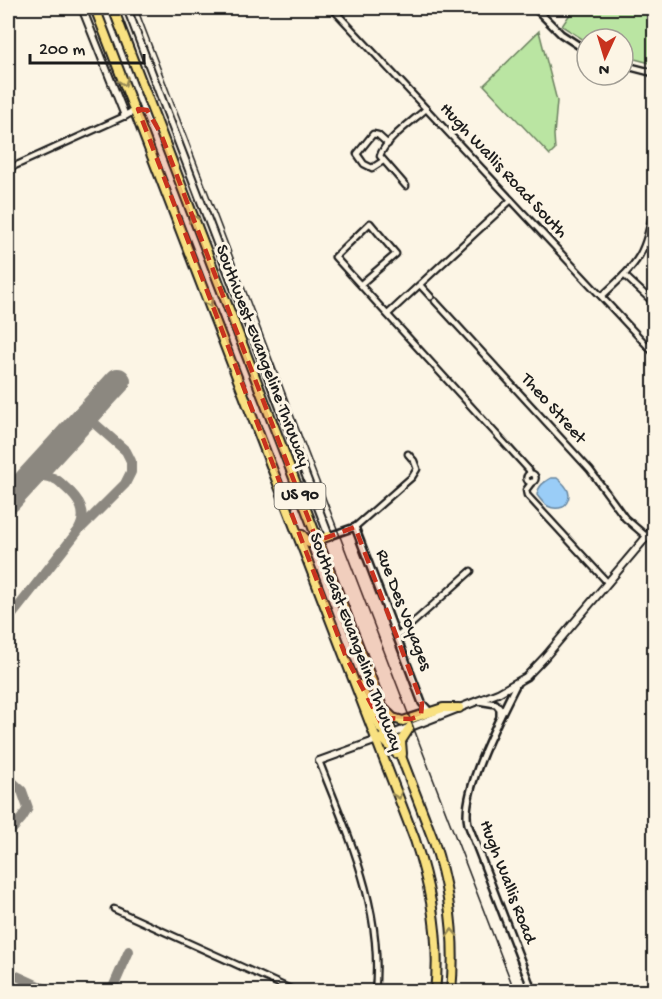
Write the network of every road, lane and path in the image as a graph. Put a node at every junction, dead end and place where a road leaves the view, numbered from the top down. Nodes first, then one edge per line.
1 (82, 8) edge
2 (113, 8) edge
3 (127, 8) edge
4 (332, 8) edge
5 (535, 8) edge
6 (96, 9) edge
7 (118, 22) junction
8 (575, 43) edge
9 (635, 68) edge
10 (654, 73) edge
11 (426, 109) junction
12 (135, 110) junction
13 (125, 116) junction
14 (161, 134) junction
15 (388, 144) junction
16 (383, 161) junction
17 (8, 169) edge
18 (406, 186) dead end
19 (511, 200) junction
20 (654, 204) edge
21 (652, 233) edge
22 (624, 275) junction
23 (362, 284) junction
24 (420, 285) junction
25 (602, 296) junction
26 (654, 303) edge
27 (388, 314) junction
28 (654, 353) edge
29 (408, 454) dead end
30 (311, 525) junction
31 (295, 527) junction
32 (355, 527) junction
33 (654, 528) edge
34 (329, 536) junction
35 (647, 537) junction
36 (317, 541) junction
37 (471, 571) dead end
38 (608, 583) junction
39 (397, 637) junction
40 (517, 683) junction
41 (478, 701) junction
42 (422, 704) junction
43 (380, 705) junction
44 (459, 708) junction
45 (430, 712) junction
46 (421, 715) junction
47 (500, 717) junction
48 (410, 727) junction
49 (384, 737) junction
50 (319, 761) joint
51 (410, 782) junction
52 (114, 909) dead end
53 (297, 992) edge
54 (375, 992) edge
55 (435, 992) edge
56 (451, 992) edge
57 (532, 992) edge

1 - 13 main road
2 - 7 highway, Southwest Evangeline Thruway / US 90
3 - 34 main road
4 - 11 street, Hugh Wallis Road South
5 - 8 street
6 - 7 highway
6 -> 12 highway, Southeast Evangeline Thruway / US 90
7 - 14 highway, Southwest Evangeline Thruway / US 90
9 - 10 street
11 - 15 street
11 - 19 street, Hugh Wallis Road South
12 - 13 main road
12 - 14 highway
12 -> 31 highway, Southeast Evangeline Thruway / US 90
13 - 17 street
30 -> 14 highway, Southwest Evangeline Thruway / US 90
15 - 16 street
15 - 16 street
16 - 18 street
19 - 24 street
19 - 25 street, Hugh Wallis Road South
20 - 21 street
21 - 22 street
22 - 25 street
22 - 26 street
23 - 23 street
23 - 27 street
24 - 27 street
24 - 35 street, Theo Street
25 - 28 street, Hugh Wallis Road South
27 - 38 street
29 - 32 street
30 - 34 highway
30 - 36 highway, Southwest Evangeline Thruway / US 90
31 - 36 highway
31 - 49 highway, Southeast Evangeline Thruway / US 90
32 - 34 street
32 - 39 street, Rue Des Voyages
33 - 35 main road
34 - 36 highway
35 - 38 main road
36 - 43 highway, Southwest Evangeline Thruway / US 90
37 - 39 street
38 - 40 main road
39 - 42 street, Rue Des Voyages
40 - 41 main road
40 - 47 street, Hugh Wallis Road
41 - 44 main road
41 - 47 street
42 - 45 street
42 - 46 street
43 - 46 highway
43 - 49 highway, Southwest Evangeline Thruway / US 90
44 - 45 highway
44 - 48 main road
45 - 46 highway
47 - 57 street, Hugh Wallis Road
48 - 49 main road
48 - 51 highway
49 - 50 main road
49 - 51 highway, Southwest Evangeline Thruway / US 90
49 -> 55 highway, Southeast Evangeline Thruway / US 90
50 - 54 street
56 -> 51 highway, Southwest Evangeline Thruway / US 90
52 - 53 street

